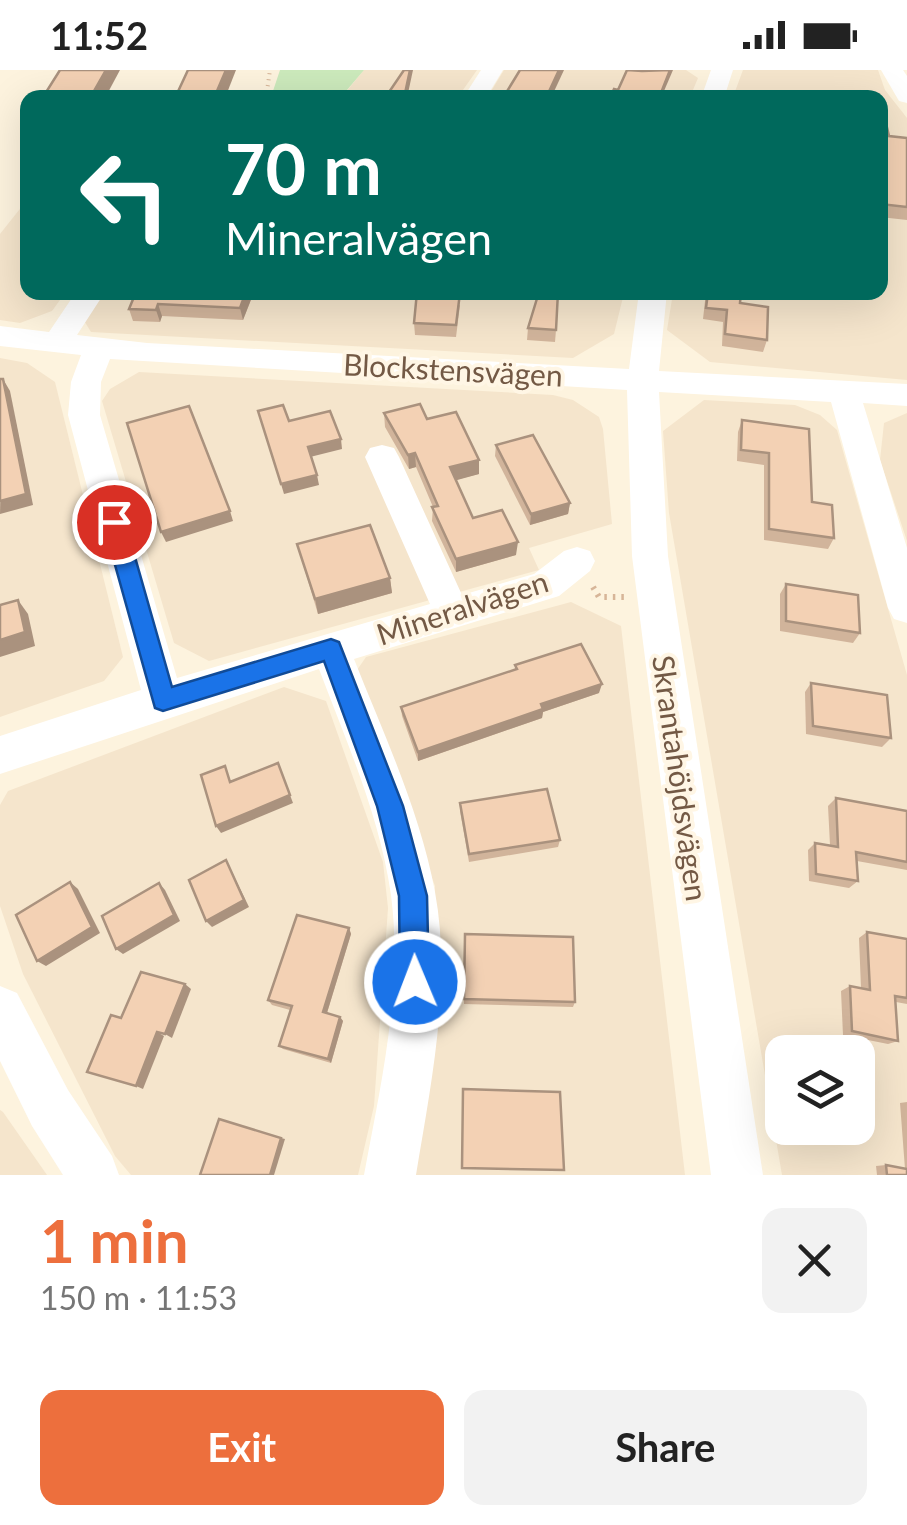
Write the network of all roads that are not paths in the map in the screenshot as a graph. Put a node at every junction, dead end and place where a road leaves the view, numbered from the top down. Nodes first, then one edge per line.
1 (892, 70) edge
2 (907, 96) edge
3 (86, 300) edge
4 (652, 300) edge
5 (0, 336) edge
6 (57, 343) junction
7 (98, 349) junction
8 (645, 379) junction
9 (843, 390) junction
10 (907, 396) edge
11 (382, 457) dead end
12 (577, 560) dead end
13 (907, 608) edge
14 (452, 613) junction
15 (331, 649) junction
16 (163, 700) junction
17 (0, 755) edge
18 (0, 1010) edge
19 (92, 1175) edge
20 (390, 1175) edge
21 (737, 1175) edge

1 - 2 street
3 - 6 street
4 - 8 street, Skrantahöjdsvägen
5 - 6 street, Blockstensvägen
6 - 7 street, Blockstensvägen
7 - 8 street, Blockstensvägen
7 - 16 street
8 - 9 street, Blockstensvägen
8 - 21 street, Skrantahöjdsvägen
9 - 10 street, Blockstensvägen
9 - 13 street
11 - 14 street
12 - 14 street, Mineralvägen
14 - 15 street, Mineralvägen
15 - 16 street, Mineralvägen
15 - 20 street
16 - 17 street, Mineralvägen
18 - 19 street

